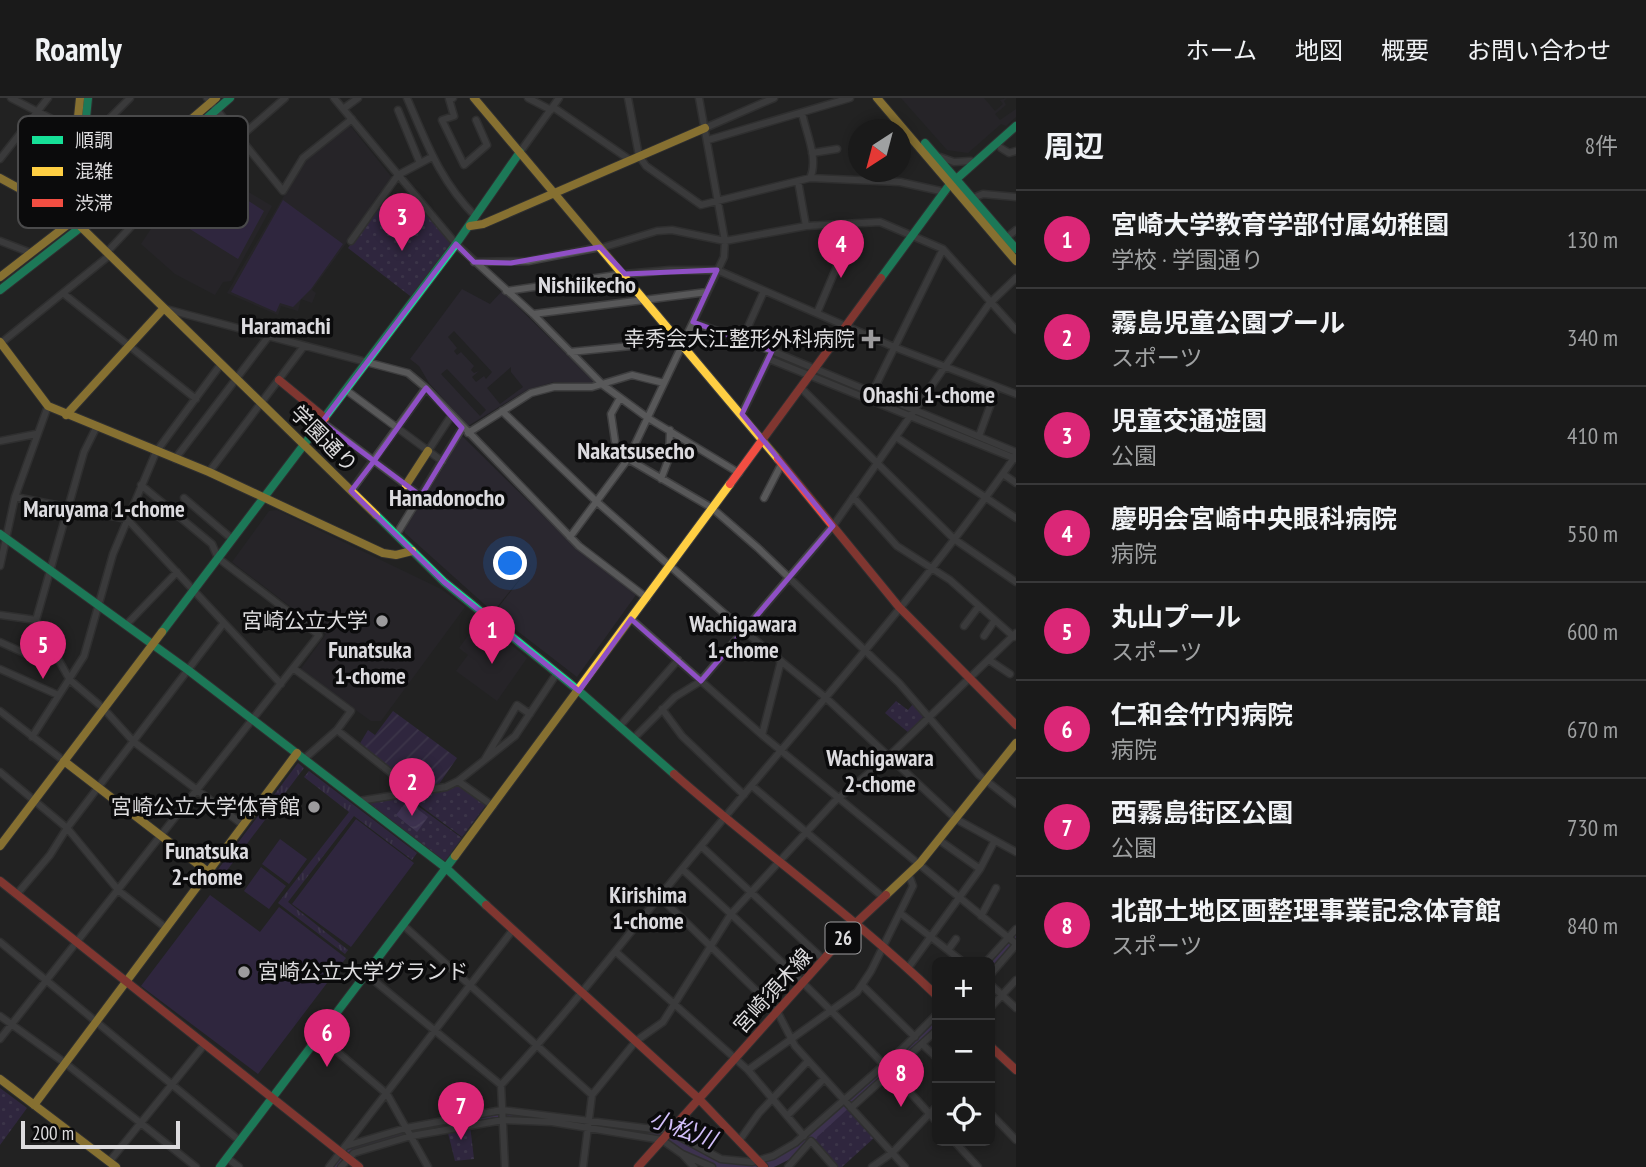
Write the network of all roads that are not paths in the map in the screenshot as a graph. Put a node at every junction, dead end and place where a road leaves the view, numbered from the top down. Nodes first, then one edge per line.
1 (11, 98) edge
2 (48, 98) edge
3 (80, 98) edge
4 (88, 98) edge
5 (130, 98) edge
6 (230, 98) edge
7 (285, 98) edge
8 (334, 98) edge
9 (358, 98) edge
10 (407, 98) edge
11 (453, 98) edge
12 (474, 98) edge
13 (528, 98) edge
14 (559, 98) edge
15 (628, 98) edge
16 (699, 98) edge
17 (774, 98) edge
18 (850, 98) edge
19 (877, 98) edge
20 (887, 98) edge
21 (213, 102) edge
22 (552, 108) junction
23 (343, 109) junction
24 (398, 110) dead end
25 (37, 111) junction
26 (802, 113) junction
27 (33, 116) edge
28 (47, 116) edge
29 (78, 116) edge
30 (87, 116) edge
31 (112, 116) edge
32 (197, 116) edge
33 (200, 116) edge
34 (224, 116) edge
35 (352, 119) junction
36 (476, 120) dead end
37 (418, 124) junction
38 (1016, 127) edge
39 (705, 128) junction
40 (406, 129) junction
41 (248, 130) edge
42 (1016, 135) edge
43 (18, 136) edge
44 (708, 140) junction
45 (248, 147) edge
46 (1001, 148) junction
47 (837, 149) dead end
48 (1016, 151) edge
49 (520, 152) junction
50 (812, 153) junction
51 (935, 155) junction
52 (639, 156) junction
53 (432, 157) junction
54 (0, 159) edge
55 (630, 160) junction
56 (975, 160) junction
57 (420, 163) junction
58 (398, 175) junction
59 (0, 178) edge
60 (810, 178) junction
61 (798, 181) junction
62 (950, 185) junction
63 (18, 188) edge
64 (555, 193) junction
65 (1016, 197) edge
66 (973, 198) junction
67 (718, 201) junction
68 (476, 217) junction
69 (855, 224) junction
70 (470, 226) junction
71 (806, 226) junction
72 (70, 228) edge
73 (72, 228) edge
74 (83, 228) edge
75 (132, 228) edge
76 (1016, 230) edge
77 (913, 235) junction
78 (1006, 238) junction
79 (0, 241) edge
80 (351, 241) dead end
81 (725, 241) junction
82 (456, 244) junction
83 (601, 247) junction
84 (943, 249) junction
85 (1016, 249) edge
86 (31, 253) junction
87 (108, 254) junction
88 (1016, 261) edge
89 (474, 262) junction
90 (717, 271) junction
91 (624, 274) junction
92 (0, 277) edge
93 (1016, 278) edge
94 (0, 290) edge
95 (506, 291) junction
96 (764, 291) junction
97 (707, 292) junction
98 (64, 295) junction
99 (646, 300) junction
100 (991, 301) junction
101 (164, 308) junction
102 (817, 313) junction
103 (533, 314) junction
104 (693, 322) junction
105 (846, 326) junction
106 (1016, 330) edge
107 (268, 337) junction
108 (742, 340) junction
109 (682, 341) junction
110 (0, 342) edge
111 (131, 346) junction
112 (304, 346) junction
113 (894, 347) junction
114 (772, 351) junction
115 (570, 352) junction
116 (769, 359) junction
117 (366, 363) junction
118 (221, 364) junction
119 (944, 367) junction
120 (812, 372) junction
121 (237, 380) junction
122 (279, 380) junction
123 (664, 383) junction
124 (603, 385) junction
125 (997, 387) junction
126 (426, 388) junction
127 (801, 388) junction
128 (346, 390) junction
129 (872, 393) junction
130 (1016, 394) edge
131 (620, 398) junction
132 (196, 399) junction
133 (261, 402) junction
134 (48, 406) junction
135 (502, 411) junction
136 (912, 413) junction
137 (742, 414) junction
138 (66, 415) junction
139 (451, 416) junction
140 (648, 418) junction
141 (324, 420) junction
142 (97, 426) junction
143 (397, 428) junction
144 (465, 430) junction
145 (670, 430) junction
146 (36, 434) junction
147 (979, 436) junction
148 (896, 437) junction
149 (762, 439) junction
150 (0, 440) edge
151 (615, 441) dead end
152 (305, 445) junction
153 (428, 451) junction
154 (156, 452) junction
155 (1015, 456) edge
156 (176, 459) junction
157 (628, 459) junction
158 (374, 461) junction
159 (442, 461) junction
160 (782, 463) junction
161 (877, 463) junction
162 (209, 472) junction
163 (738, 473) junction
164 (1003, 474) junction
165 (661, 479) junction
166 (1016, 483) edge
167 (141, 485) junction
168 (406, 485) junction
169 (351, 491) junction
170 (421, 496) junction
171 (15, 497) junction
172 (265, 497) junction
173 (853, 497) junction
174 (184, 498) dead end
175 (764, 498) dead end
176 (985, 498) junction
177 (597, 502) junction
178 (68, 506) junction
179 (712, 508) junction
180 (1016, 518) edge
181 (127, 519) junction
182 (833, 526) junction
183 (396, 535) junction
184 (3, 536) edge
185 (569, 537) junction
186 (232, 539) junction
187 (954, 540) junction
188 (412, 551) junction
189 (218, 558) junction
190 (0, 566) edge
191 (670, 566) junction
192 (931, 569) junction
193 (51, 571) junction
194 (177, 572) junction
195 (790, 577) junction
196 (1016, 582) edge
197 (193, 590) junction
198 (647, 598) junction
199 (99, 605) junction
200 (979, 606) junction
201 (900, 607) junction
202 (0, 615) edge
203 (631, 619) junction
204 (36, 620) junction
205 (995, 620) junction
206 (223, 624) junction
207 (126, 625) junction
208 (964, 626) dead end
209 (743, 630) junction
210 (43, 631) junction
211 (984, 636) dead end
212 (1015, 636) edge
213 (0, 642) edge
214 (152, 643) junction
215 (864, 650) junction
216 (678, 660) junction
217 (989, 660) junction
218 (781, 662) junction
219 (293, 668) junction
220 (0, 669) edge
221 (188, 670) junction
222 (557, 673) junction
223 (1010, 674) dead end
224 (970, 678) junction
225 (70, 680) junction
226 (701, 681) junction
227 (281, 684) junction
228 (579, 691) junction
229 (58, 695) junction
230 (825, 697) junction
231 (103, 708) junction
232 (662, 709) junction
233 (0, 711) edge
234 (530, 714) junction
235 (929, 718) junction
236 (253, 720) junction
237 (1016, 725) edge
238 (619, 727) junction
239 (337, 730) junction
240 (762, 735) junction
241 (32, 737) junction
242 (633, 739) junction
243 (134, 742) junction
244 (1016, 743) edge
245 (781, 750) junction
246 (301, 756) junction
247 (888, 757) junction
248 (485, 759) junction
249 (64, 761) junction
250 (0, 772) edge
251 (458, 781) junction
252 (986, 781) junction
253 (752, 786) junction
254 (99, 788) junction
255 (198, 791) junction
256 (415, 792) junction
257 (744, 795) junction
258 (841, 798) junction
259 (35, 800) junction
260 (359, 801) junction
261 (1016, 804) edge
262 (492, 806) junction
263 (725, 819) junction
264 (956, 820) junction
265 (243, 825) junction
266 (67, 828) junction
267 (806, 832) junction
268 (161, 837) junction
269 (939, 840) junction
270 (994, 842) junction
271 (0, 846) edge
272 (701, 846) junction
273 (1016, 852) edge
274 (779, 862) junction
275 (920, 863) junction
276 (446, 868) junction
277 (682, 869) junction
278 (981, 869) junction
279 (208, 872) junction
280 (909, 875) junction
281 (0, 881) edge
282 (996, 888) dead end
283 (119, 891) junction
284 (751, 891) junction
285 (17, 894) junction
286 (660, 897) junction
287 (884, 898) junction
288 (959, 899) junction
289 (900, 913) junction
290 (731, 914) junction
291 (981, 916) junction
292 (856, 923) junction
293 (403, 925) junction
294 (166, 928) junction
295 (1016, 929) edge
296 (512, 932) junction
297 (931, 936) junction
298 (1009, 938) junction
299 (956, 939) dead end
300 (0, 942) edge
301 (78, 943) junction
302 (884, 945) junction
303 (1016, 945) edge
304 (711, 946) junction
305 (948, 950) junction
306 (616, 952) junction
307 (957, 957) edge
308 (991, 957) edge
309 (824, 960) junction
310 (908, 968) junction
311 (995, 969) edge
312 (366, 974) junction
313 (1016, 980) edge
314 (126, 981) junction
315 (47, 982) junction
316 (804, 982) junction
317 (471, 985) junction
318 (863, 986) junction
319 (995, 989) edge
320 (932, 991) edge
321 (583, 993) junction
322 (1002, 995) junction
323 (995, 1003) edge
324 (676, 1005) junction
325 (1016, 1009) edge
326 (777, 1011) junction
327 (832, 1012) junction
328 (0, 1016) edge
329 (932, 1019) edge
330 (95, 1022) junction
331 (11, 1025) junction
332 (436, 1030) junction
333 (932, 1035) edge
334 (319, 1036) junction
335 (915, 1037) junction
336 (0, 1039) edge
337 (636, 1041) junction
338 (792, 1041) junction
339 (204, 1045) junction
340 (923, 1045) junction
341 (538, 1046) junction
342 (995, 1052) edge
343 (932, 1054) edge
344 (736, 1059) junction
345 (808, 1061) junction
346 (65, 1063) junction
347 (885, 1064) junction
348 (748, 1070) junction
349 (1016, 1070) edge
350 (893, 1072) junction
351 (0, 1079) edge
352 (824, 1079) junction
353 (173, 1085) junction
354 (501, 1085) junction
355 (387, 1094) junction
356 (592, 1095) junction
357 (772, 1098) junction
358 (272, 1099) junction
359 (699, 1099) junction
360 (843, 1100) junction
361 (34, 1105) junction
362 (851, 1108) junction
363 (502, 1110) junction
364 (932, 1112) edge
365 (930, 1114) junction
366 (787, 1116) junction
367 (932, 1116) edge
368 (995, 1118) edge
369 (503, 1120) junction
370 (588, 1121) junction
371 (141, 1123) junction
372 (587, 1130) junction
373 (409, 1132) junction
374 (667, 1135) junction
375 (804, 1136) junction
376 (739, 1140) junction
377 (1016, 1140) edge
378 (240, 1142) junction
379 (959, 1146) edge
380 (345, 1153) junction
381 (892, 1153) junction
382 (682, 1154) junction
383 (227, 1158) junction
384 (761, 1163) edge
385 (113, 1164) edge
386 (197, 1167) edge
387 (220, 1167) edge
388 (239, 1167) edge
389 (329, 1167) edge
390 (341, 1167) edge
391 (359, 1167) edge
392 (428, 1167) edge
393 (505, 1167) edge
394 (583, 1167) edge
395 (638, 1167) edge
396 (694, 1167) edge
397 (712, 1167) edge
398 (788, 1167) edge
399 (834, 1167) edge
400 (872, 1167) edge
401 (905, 1167) edge
402 (978, 1167) edge

1 - 25 street
2 - 25 street
3 - 29 main road
4 - 30 main road
5 - 31 street
6 - 21 main road
7 - 41 street
8 - 23 street
9 - 23 street
10 - 37 street
11 - 36 street
12 - 49 main road
13 - 22 street
14 - 22 street
15 - 52 street
16 - 39 street
17 - 39 street
18 - 26 street
19 - 62 main road
20 - 51 main road
21 - 32 main road
21 - 33 main road
21 - 34 street
22 - 49 street
22 - 55 street
23 - 35 street
24 - 40 street
25 - 27 street
25 - 28 street
26 - 44 street
26 - 50 street
35 - 45 street
35 - 58 street
37 - 40 street
37 - 53 street
38 - 56 main road
39 - 44 street
39 - 52 main road
40 - 57 street
42 - 46 main road
43 - 54 street
44 - 67 street
46 - 48 street
46 - 62 main road
47 - 50 street
49 - 64 main road
49 - 68 main road
50 - 60 street
51 - 56 street
51 - 62 main road
52 - 55 main road
52 - 67 street
53 - 57 street
53 - 68 street
55 - 64 main road
56 - 62 main road
57 - 58 street
58 - 80 street
58 - 82 street
59 - 63 main road, 学園通り
60 - 61 street
60 - 62 street
61 - 67 street
61 - 71 street
62 - 66 main road
62 - 77 main road
62 - 88 main road
64 - 70 main road
64 - 83 main road
65 - 66 street
66 - 78 main road
67 - 81 street
68 - 70 main road
69 - 71 street
69 - 77 street
69 - 102 street
70 - 82 main road
71 - 81 street
72 - 86 main road
73 - 94 main road
74 - 87 main road, 学園通り
75 - 87 street
76 - 78 street
77 - 84 street
77 - 105 main road
78 - 85 main road
79 - 86 street
81 - 83 street
81 - 90 street
82 - 89 street
82 - 117 main road
83 - 89 street
83 - 91 main road
84 - 100 street
84 - 113 street
86 - 92 main road
87 - 98 street
87 - 101 main road, 学園通り
89 - 95 street
90 - 91 street
90 - 96 street
90 - 97 street
91 - 95 street
91 - 99 main road
93 - 100 street
95 - 103 street
96 - 102 street
96 - 108 street
97 - 99 street
97 - 104 street
98 - 110 street
98 - 111 street
99 - 103 street
99 - 109 main road
100 - 106 street
100 - 119 street
101 - 107 street
101 - 111 main road
101 - 118 main road, 学園通り
102 - 105 street
103 - 115 street
104 - 108 street
104 - 109 street
105 - 113 street
105 - 120 main road
107 - 112 street
107 - 121 street
108 - 114 street
109 - 115 street
109 - 123 street
109 - 137 main road
110 - 134 main road
111 - 132 street
111 - 138 main road
112 - 117 street
112 - 122 street
113 - 119 street
113 - 129 street
114 - 116 street
114 - 120 street
115 - 124 street
116 - 120 street
116 - 137 street
117 - 126 street
117 - 128 main road
118 - 121 main road, 学園通り
118 - 132 street
119 - 125 street
119 - 136 street
120 - 127 main road
120 - 129 street
120 - 136 street
121 - 133 main road, 学園通り
121 - 156 street
122 - 133 street
122 - 141 main road
123 - 124 street
123 - 140 street
124 - 131 street
124 - 135 street
125 - 130 street
125 - 147 street
126 - 139 street
126 - 143 street
127 - 149 main road
127 - 161 street
128 - 141 main road
128 - 143 street
129 - 136 street
131 - 140 street
131 - 151 street
132 - 154 street
133 - 152 main road, 学園通り
133 - 162 street
134 - 138 main road
134 - 146 street
135 - 144 street
135 - 177 street
136 - 147 street
136 - 148 street
136 - 155 street
137 - 149 main road
138 - 142 main road
139 - 144 street
139 - 153 street
140 - 145 street
140 - 157 street
141 - 152 main road
141 - 158 street
142 - 154 main road
142 - 178 street
143 - 153 street
143 - 158 street
144 - 159 street
144 - 185 street
145 - 163 street
145 - 165 street
146 - 150 street
146 - 171 street
147 - 155 street
148 - 161 street
148 - 176 street
149 - 160 main road
149 - 163 main road
152 - 169 main road, 学園通り
152 - 172 main road
153 - 159 street
153 - 168 main road
154 - 156 main road
154 - 167 street
155 - 164 street
156 - 162 main road
157 - 165 street
157 - 177 street
158 - 168 street
158 - 169 street
159 - 170 street
160 - 175 street
160 - 182 main road
161 - 173 street
161 - 187 street
162 - 172 main road
163 - 179 main road
164 - 166 street
164 - 176 street
165 - 179 street
167 - 181 street
167 - 189 street
168 - 170 street
169 - 183 main road, 学園通り
170 - 183 street
171 - 178 street
171 - 184 street
172 - 186 main road
172 - 188 main road
173 - 182 street
173 - 192 street
174 - 186 street
176 - 180 street
176 - 187 street
177 - 185 street
177 - 191 street
178 - 181 street
178 - 193 street
179 - 191 main road
179 - 195 street
181 - 194 street
181 - 199 street
182 - 195 street
182 - 201 main road
183 - 188 main road, 学園通り
184 - 190 street
184 - 193 main road
185 - 198 street
186 - 189 main road
187 - 192 street
187 - 196 street
188 - 222 main road, 学園通り
189 - 197 main road
189 - 219 street
191 - 198 main road
191 - 209 street
192 - 200 street
192 - 201 street
193 - 199 main road
193 - 204 street
194 - 197 street
194 - 207 street
195 - 209 street
195 - 215 street
197 - 206 street
197 - 214 main road
198 - 203 main road
199 - 207 main road
199 - 225 street
200 - 205 street
200 - 208 street
201 - 215 street
201 - 224 main road
202 - 204 street
203 - 216 street
203 - 228 main road
204 - 210 street
205 - 211 street
205 - 212 street
206 - 221 street
206 - 227 street
207 - 214 main road
209 - 218 street
209 - 226 street
210 - 213 street
210 - 225 street
212 - 217 street
214 - 221 main road
214 - 231 main road
215 - 230 street
215 - 235 street
216 - 226 street
216 - 238 street
217 - 223 street
217 - 224 street
218 - 230 street
218 - 240 street
219 - 227 street
219 - 239 street
220 - 229 street
221 - 236 main road
221 - 243 street
222 - 228 main road, 学園通り
222 - 234 street
224 - 235 street
224 - 237 main road
225 - 229 street
225 - 231 street
226 - 232 street
226 - 240 street
227 - 236 street
228 - 238 main road, 学園通り
228 - 262 main road
229 - 241 street
230 - 245 street
230 - 247 street
231 - 243 street
231 - 249 main road
232 - 242 street
232 - 257 street
233 - 241 street
234 - 248 street
234 - 248 street
235 - 247 street
235 - 252 street
236 - 246 main road
236 - 255 street
238 - 242 main road, 学園通り
239 - 246 street
239 - 256 street
240 - 245 street
241 - 249 street
242 - 263 main road, 学園通り
243 - 254 street
243 - 255 street
244 - 252 main road, 宮崎須木線 / 26
245 - 253 street
245 - 258 street
246 - 260 main road
246 - 265 main road
247 - 258 street
247 - 264 street
248 - 251 street
249 - 254 main road
249 - 259 main road
250 - 259 street
251 - 256 street
251 - 262 street
252 - 261 street
252 - 264 main road, 宮崎須木線 / 26
253 - 257 street
253 - 267 street
254 - 266 street
254 - 268 main road
255 - 265 street
255 - 268 street
256 - 260 street
257 - 263 street
258 - 267 street
258 - 275 street
259 - 266 street
259 - 271 main road
260 - 276 main road
262 - 276 main road
263 - 272 street
263 - 274 main road, 学園通り
264 - 269 main road, 宮崎須木線 / 26
264 - 270 street
265 - 279 main road
266 - 283 street
266 - 285 street
267 - 274 street
267 - 287 street
268 - 279 main road
268 - 283 street
269 - 275 main road, 宮崎須木線 / 26
269 - 278 street
270 - 273 street
270 - 278 street
272 - 277 street
272 - 284 street
274 - 284 street
274 - 292 main road, 学園通り
275 - 280 main road, 宮崎須木線 / 26
275 - 288 street
276 - 293 main road
276 - 296 main road
277 - 286 street
277 - 290 street
278 - 288 street
279 - 294 main road
280 - 287 main road, 宮崎須木線 / 26
280 - 289 street
281 - 285 main road
282 - 291 street
283 - 294 street
283 - 301 street
284 - 290 street
284 - 309 street
285 - 301 main road
286 - 304 street
286 - 306 street
287 - 292 main road, 宮崎須木線 / 26
288 - 291 street
288 - 297 street
289 - 297 street
289 - 302 street
290 - 304 street
290 - 316 street
291 - 298 street
292 - 302 main road, 学園通り
292 - 309 main road, 宮崎須木線 / 26
293 - 312 main road
293 - 317 street
294 - 314 main road
295 - 298 street
296 - 317 street
296 - 321 main road
297 - 305 street
297 - 310 street
298 - 303 street
298 - 308 street
299 - 305 street
300 - 315 street
301 - 314 main road
301 - 315 street
302 - 310 main road, 学園通り
302 - 318 street
303 - 311 street
304 - 324 street
304 - 326 street
305 - 307 street
306 - 321 street
306 - 324 street
309 - 316 main road, 宮崎須木線 / 26
310 - 320 main road, 学園通り
312 - 332 street
312 - 334 main road
313 - 322 street
314 - 330 main road
314 - 339 main road
315 - 330 street
315 - 331 street
316 - 326 main road, 宮崎須木線 / 26
316 - 327 street
317 - 332 street
317 - 341 street
318 - 327 street
318 - 335 street
319 - 322 street
321 - 337 main road
321 - 341 street
322 - 323 street
322 - 325 street
324 - 337 street
324 - 344 street
326 - 338 street
326 - 344 main road, 宮崎須木線 / 26
327 - 338 street
327 - 347 street
328 - 331 street
329 - 335 street
330 - 346 main road
330 - 353 street
331 - 336 street
331 - 346 street
332 - 354 street
332 - 355 street
333 - 340 street
334 - 355 street
334 - 358 main road
335 - 347 street
337 - 356 street
337 - 359 main road
338 - 345 street
338 - 348 street
339 - 353 street
339 - 358 main road
340 - 343 street
340 - 350 street
341 - 354 street
341 - 356 street
342 - 349 main road
344 - 348 street
344 - 359 main road, 宮崎須木線 / 26
345 - 352 street
345 - 357 street
346 - 361 main road
346 - 371 street
347 - 350 street
347 - 360 street
348 - 357 street
350 - 362 street
350 - 365 street
351 - 361 main road
352 - 360 street
352 - 366 street
353 - 371 street
353 - 378 street
354 - 363 street
355 - 373 street
355 - 380 street
356 - 370 street
357 - 366 street
357 - 376 street
358 - 378 main road
358 - 380 main road
359 - 374 main road, 宮崎須木線 / 26
359 - 376 main road
360 - 362 street
360 - 375 street
361 - 385 main road
362 - 381 street
363 - 369 street
363 - 370 street
363 - 373 street
364 - 365 street
365 - 367 street
365 - 381 street
366 - 375 street
368 - 377 street
369 - 372 street
369 - 373 street
369 - 393 street
370 - 372 street
370 - 374 street
371 - 385 street
371 - 386 street
372 - 374 street
372 - 394 street
373 - 380 street
373 - 380 street
373 - 392 street
374 - 382 street
374 - 384 street
374 - 395 main road, 宮崎須木線 / 26
375 - 384 street
376 - 384 main road
378 - 383 main road
379 - 402 street
380 - 389 street
380 - 390 street
380 - 391 main road
381 - 400 street
381 - 401 street
382 - 396 street
382 - 397 street
383 - 387 main road
383 - 388 street
398 - 399 street

